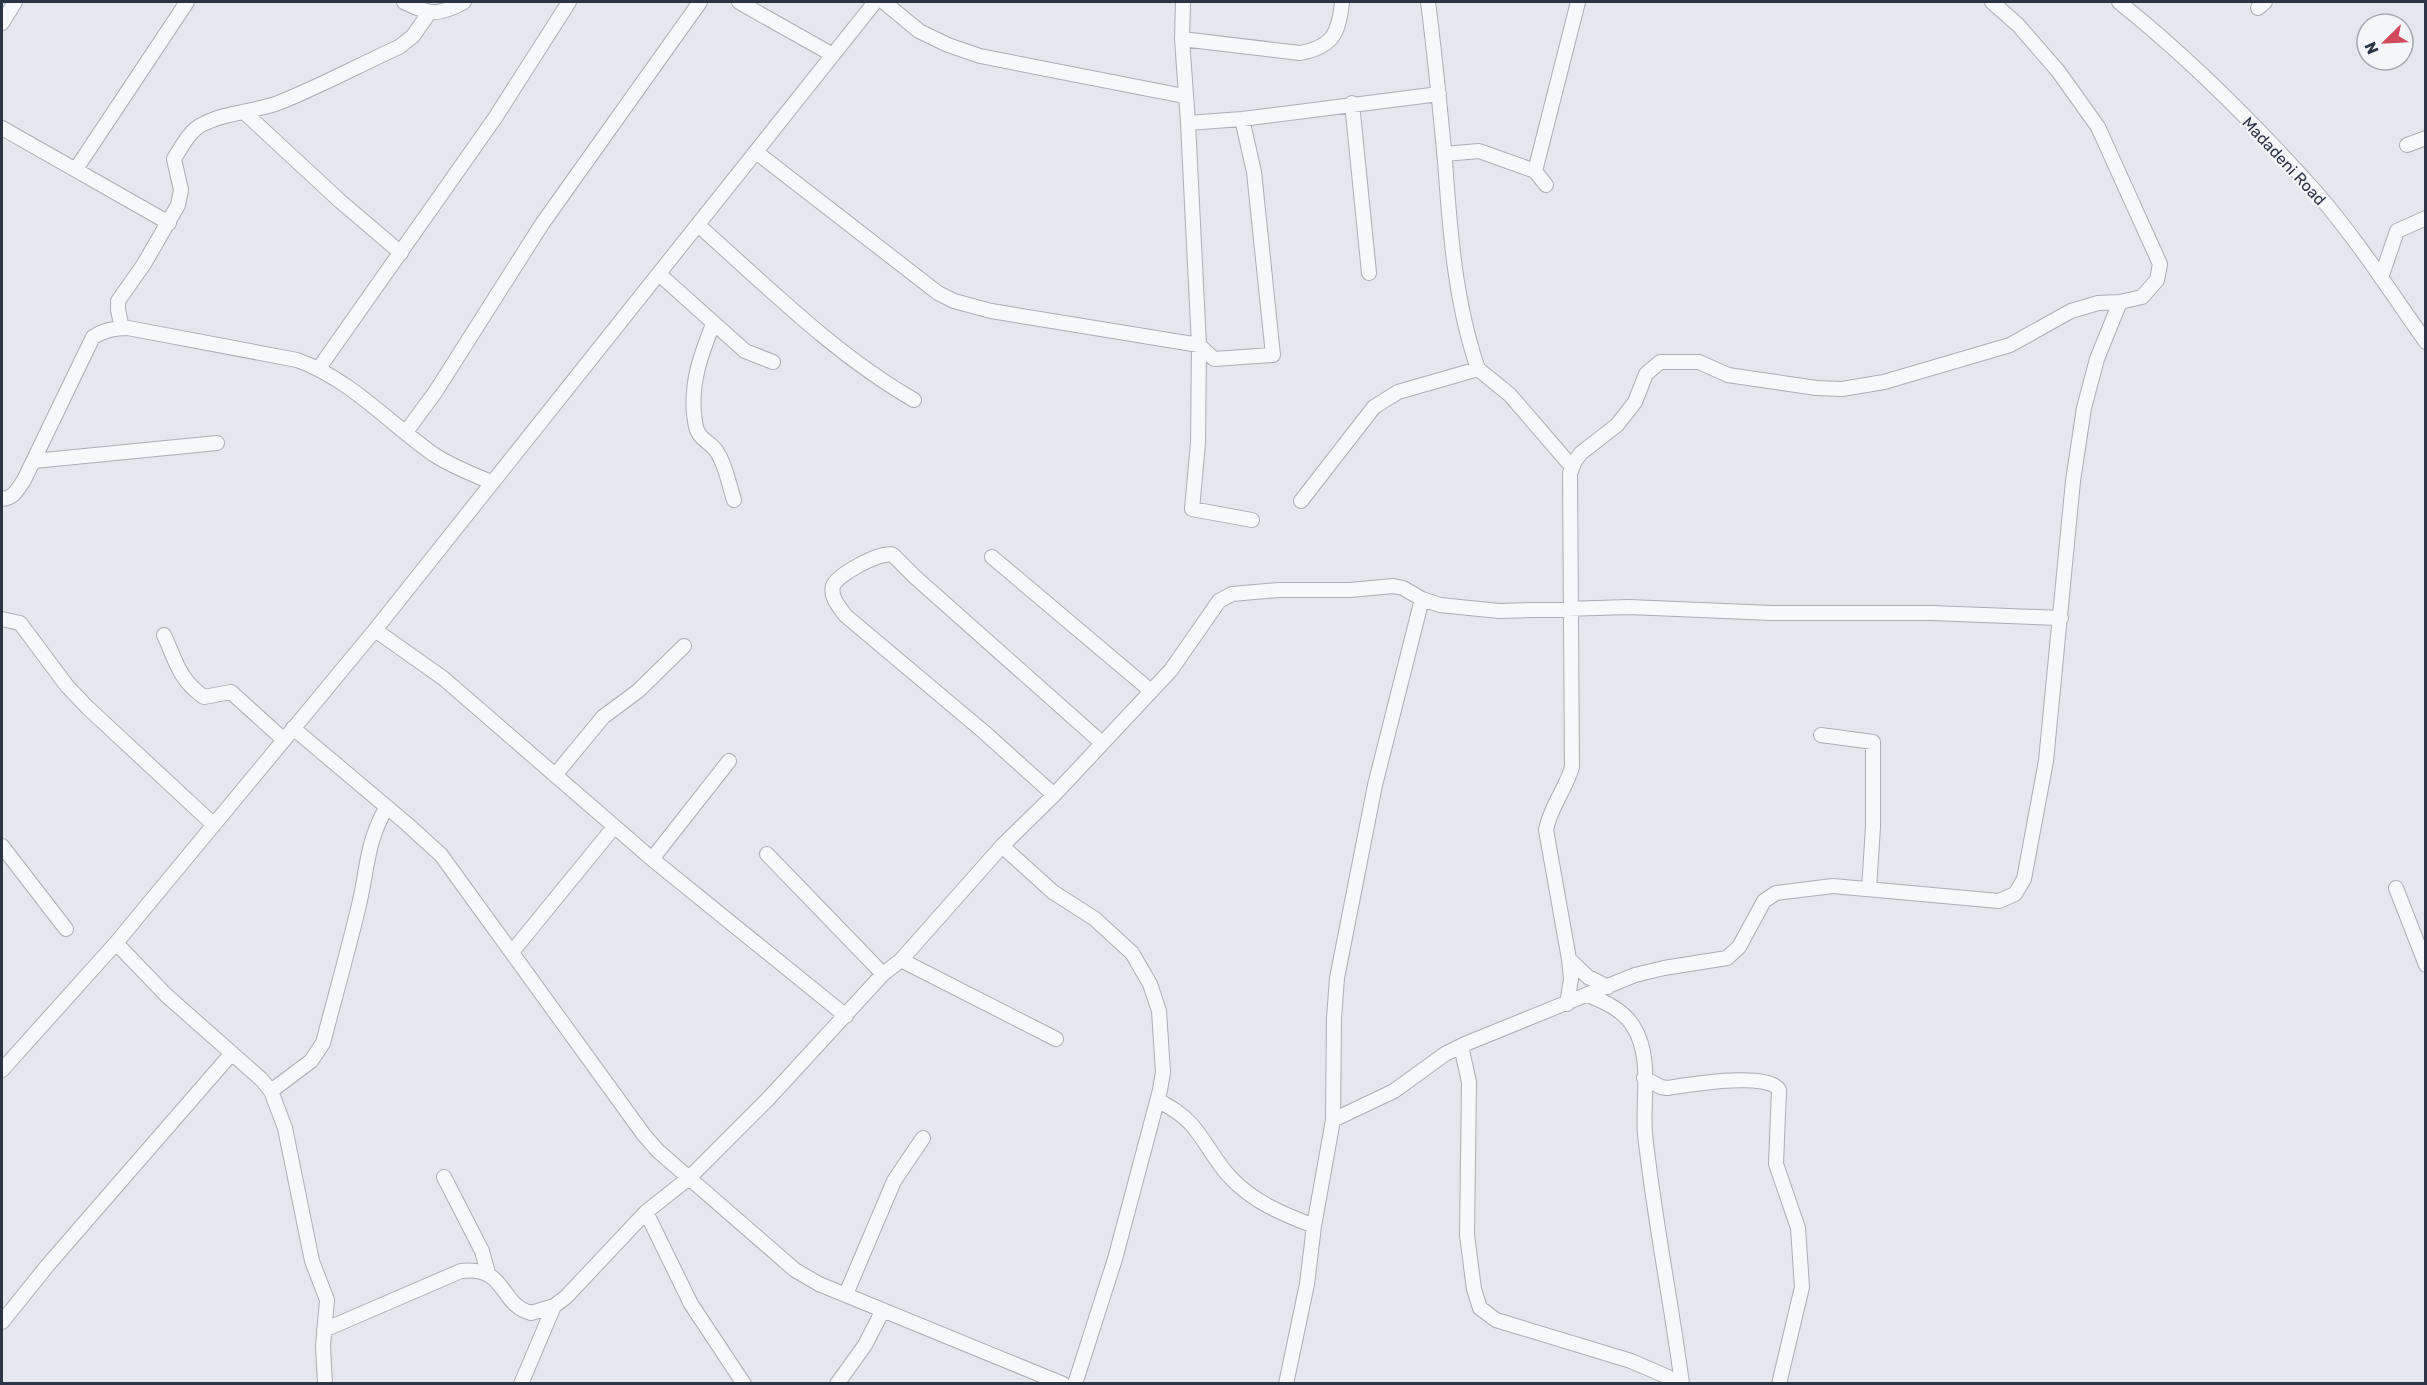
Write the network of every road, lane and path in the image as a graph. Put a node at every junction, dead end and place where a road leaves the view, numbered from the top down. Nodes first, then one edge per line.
1 (15, 2) edge
2 (187, 2) edge
3 (404, 2) edge
4 (464, 2) edge
5 (568, 2) edge
6 (700, 2) edge
7 (739, 2) edge
8 (875, 2) edge
9 (884, 2) edge
10 (1183, 2) edge
11 (1342, 2) edge
12 (1428, 2) edge
13 (1578, 2) edge
14 (1992, 2) edge
15 (2119, 2) edge
16 (429, 13) junction
17 (2, 23) edge
18 (1182, 39) junction
19 (833, 54) junction
20 (1439, 94) junction
21 (1184, 96) junction
22 (1352, 103) junction
23 (245, 113) junction
24 (1242, 119) junction
25 (1188, 123) junction
26 (2, 128) edge
27 (2426, 138) edge
28 (2407, 145) dead end
29 (756, 152) junction
30 (1444, 154) junction
31 (76, 169) junction
32 (1535, 171) junction
33 (1546, 185) dead end
34 (2426, 218) edge
35 (169, 223) junction
36 (698, 225) junction
37 (401, 253) junction
38 (1369, 273) dead end
39 (659, 274) junction
40 (2381, 278) junction
41 (2120, 302) junction
42 (713, 324) junction
43 (122, 328) junction
44 (2426, 342) edge
45 (1199, 345) junction
46 (773, 362) dead end
47 (319, 368) junction
48 (1478, 369) junction
49 (914, 400) dead end
50 (406, 432) junction
51 (217, 443) dead end
52 (34, 461) junction
53 (1572, 466) junction
54 (492, 482) junction
55 (2, 499) edge
56 (734, 500) dead end
57 (1301, 501) dead end
58 (1252, 520) dead end
59 (992, 557) dead end
60 (1422, 599) junction
61 (1570, 608) junction
62 (2061, 618) junction
63 (2, 619) edge
64 (375, 630) junction
65 (164, 635) dead end
66 (684, 646) dead end
67 (1150, 691) junction
68 (293, 728) junction
69 (1821, 735) dead end
70 (284, 740) junction
71 (1102, 743) junction
72 (729, 761) dead end
73 (556, 774) junction
74 (1054, 795) junction
75 (386, 808) junction
76 (214, 825) junction
77 (614, 827) junction
78 (2, 846) edge
79 (1002, 846) junction
80 (767, 854) dead end
81 (652, 859) junction
82 (2396, 888) dead end
83 (1869, 889) junction
84 (66, 929) dead end
85 (116, 943) junction
86 (512, 952) junction
87 (1569, 959) junction
88 (901, 960) junction
89 (2426, 965) edge
90 (883, 974) junction
91 (1608, 987) junction
92 (1588, 995) junction
93 (1567, 1004) junction
94 (846, 1016) junction
95 (1056, 1039) dead end
96 (1461, 1046) junction
97 (232, 1053) junction
98 (3, 1067) edge
99 (1644, 1078) junction
100 (271, 1091) junction
101 (1158, 1100) junction
102 (1333, 1120) junction
103 (922, 1138) dead end
104 (444, 1177) dead end
105 (689, 1178) junction
106 (646, 1212) junction
107 (1314, 1226) junction
108 (488, 1273) junction
109 (846, 1294) junction
110 (554, 1305) junction
111 (883, 1310) junction
112 (2, 1322) edge
113 (324, 1330) junction
114 (325, 1383) edge
115 (520, 1383) edge
116 (744, 1383) edge
117 (837, 1383) edge
118 (1063, 1383) edge
119 (1075, 1383) edge
120 (1286, 1383) edge
121 (1676, 1383) edge
122 (1682, 1383) edge
123 (1779, 1383) edge

1 - 17 street
2 - 31 street
3 - 16 street
4 - 16 street
5 - 37 street
6 - 50 street
7 - 19 street
8 - 19 street
9 - 21 street
10 - 18 street
11 - 18 street
12 - 20 street
13 - 32 street
14 - 41 street
15 - 40 street, Madadeni Road
16 - 23 street
18 - 21 street
19 - 29 street
20 - 22 street
20 - 30 street
21 - 25 street
22 - 24 street
22 - 38 street
23 - 35 street
23 - 37 street
24 - 25 street
24 - 45 street
25 - 45 street
26 - 31 street
27 - 28 street
29 - 36 street
29 - 45 street
30 - 32 street
30 - 48 street
31 - 35 street
32 - 33 street
34 - 40 street
35 - 43 street
36 - 39 street
36 - 49 street
37 - 47 street
39 - 42 street
39 - 54 street
40 - 44 street, Madadeni Road
41 - 53 street
41 - 62 street
42 - 46 street
42 - 56 street
43 - 47 street
43 - 52 street
45 - 58 street
47 - 50 street
48 - 53 street
48 - 57 street
50 - 54 street
51 - 52 street
52 - 55 street
53 - 61 street
54 - 64 street
59 - 67 street
60 - 61 street
60 - 67 street
60 - 102 street
61 - 62 street
61 - 87 street
62 - 83 street
63 - 76 street
64 - 68 street
64 - 73 street
65 - 70 street
66 - 73 street
67 - 71 street
68 - 70 street
68 - 75 street
69 - 83 street
70 - 76 street
71 - 74 street
71 - 74 street
72 - 81 street
73 - 77 street
74 - 79 street
75 - 86 street
75 - 100 street
76 - 85 street
77 - 81 street
77 - 86 street
78 - 84 street
79 - 88 street
79 - 101 street
80 - 90 street
81 - 94 street
82 - 89 street
83 - 91 street
85 - 97 street
85 - 98 street
86 - 105 street
87 - 91 street
87 - 93 street
88 - 90 street
88 - 95 street
90 - 94 street
91 - 92 street
92 - 93 street
92 - 99 street
93 - 96 street
94 - 105 street
96 - 102 street
96 - 121 street
97 - 100 street
97 - 112 street
99 - 122 street
99 - 123 street
100 - 113 street
101 - 107 street
101 - 119 street
102 - 107 street
103 - 109 street
104 - 108 street
105 - 106 street
105 - 109 street
106 - 110 street
106 - 116 street
107 - 120 street
108 - 110 street
108 - 113 street
109 - 111 street
110 - 115 street
111 - 117 street
111 - 118 street
113 - 114 street

